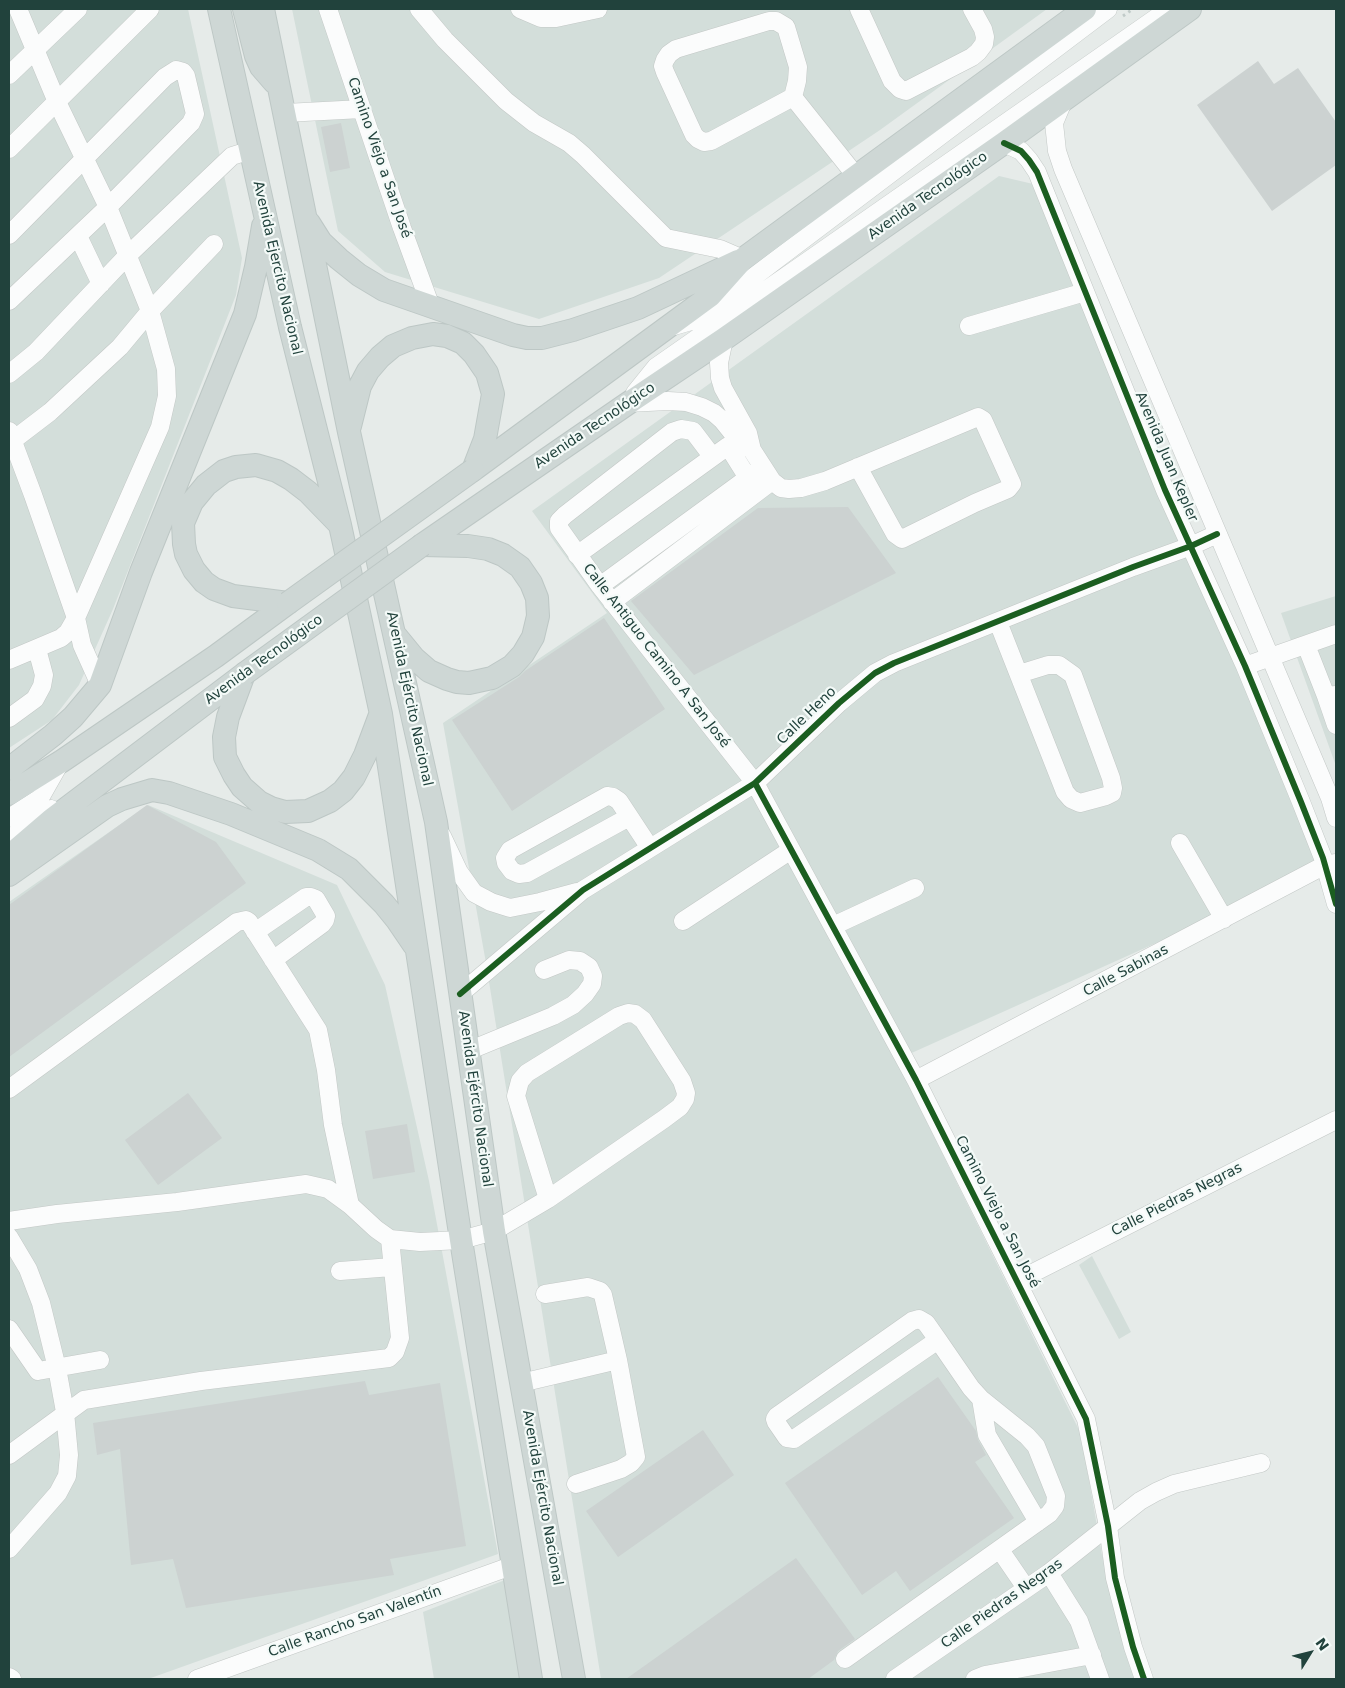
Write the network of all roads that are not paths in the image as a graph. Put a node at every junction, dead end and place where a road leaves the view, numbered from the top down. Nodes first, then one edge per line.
1 (18, 9) edge
2 (78, 9) edge
3 (150, 9) edge
4 (219, 9) edge
5 (244, 9) edge
6 (263, 9) edge
7 (328, 9) edge
8 (419, 9) edge
9 (520, 9) edge
10 (598, 9) edge
11 (860, 9) edge
12 (972, 9) edge
13 (1086, 9) edge
14 (1108, 9) edge
15 (1169, 9) edge
16 (1190, 9) edge
17 (35, 49) junction
18 (9, 75) edge
19 (279, 89) junction
20 (793, 97) junction
21 (1064, 99) junction
22 (57, 102) junction
23 (362, 109) junction
24 (285, 113) junction
25 (1004, 143) junction
26 (9, 149) edge
27 (251, 150) junction
28 (84, 158) junction
29 (856, 176) junction
30 (108, 207) junction
31 (265, 212) junction
32 (305, 218) junction
33 (9, 235) edge
34 (78, 236) junction
35 (214, 244) dead end
36 (128, 256) junction
37 (743, 259) junction
38 (101, 284) junction
39 (1085, 292) junction
40 (9, 302) edge
41 (431, 308) junction
42 (150, 312) junction
43 (969, 326) dead end
44 (664, 329) junction
45 (724, 339) junction
46 (9, 374) edge
47 (627, 404) junction
48 (349, 432) junction
49 (10, 436) edge
50 (738, 439) junction
51 (712, 456) junction
52 (858, 468) junction
53 (472, 470) junction
54 (767, 474) junction
55 (748, 478) junction
56 (340, 525) junction
57 (1217, 534) junction
58 (422, 545) junction
59 (1191, 546) junction
60 (578, 555) junction
61 (600, 586) junction
62 (288, 602) junction
63 (612, 602) junction
64 (76, 618) junction
65 (998, 622) junction
66 (395, 634) junction
67 (1336, 634) edge
68 (1306, 645) junction
69 (37, 649) junction
70 (1270, 658) junction
71 (9, 660) edge
72 (1245, 666) junction
73 (244, 674) junction
74 (1019, 674) junction
75 (100, 685) junction
76 (1331, 695) edge
77 (380, 714) junction
78 (9, 718) edge
79 (1336, 725) edge
80 (62, 761) junction
81 (9, 768) edge
82 (755, 783) junction
83 (9, 794) edge
84 (76, 800) junction
85 (629, 817) junction
86 (9, 818) edge
87 (1336, 818) edge
88 (436, 822) junction
89 (9, 839) edge
90 (1180, 843) dead end
91 (650, 848) junction
92 (791, 850) junction
93 (9, 856) edge
94 (1331, 864) edge
95 (9, 875) edge
96 (915, 888) dead end
97 (583, 890) junction
98 (1336, 904) edge
99 (1224, 920) junction
100 (683, 921) dead end
101 (833, 926) junction
102 (255, 932) junction
103 (418, 951) junction
104 (273, 960) junction
105 (544, 970) dead end
106 (460, 994) junction
107 (468, 1051) junction
108 (916, 1080) junction
109 (9, 1089) edge
110 (1336, 1120) edge
111 (548, 1199) junction
112 (350, 1205) junction
113 (9, 1221) edge
114 (494, 1230) junction
115 (9, 1237) edge
116 (390, 1239) junction
117 (461, 1240) junction
118 (392, 1266) junction
119 (340, 1271) dead end
120 (1017, 1281) junction
121 (544, 1294) dead end
122 (9, 1328) edge
123 (938, 1340) junction
124 (100, 1360) dead end
125 (618, 1360) junction
126 (58, 1368) junction
127 (521, 1383) junction
128 (981, 1399) junction
129 (65, 1412) junction
130 (9, 1455) edge
131 (1261, 1463) dead end
132 (576, 1484) dead end
133 (1038, 1522) junction
134 (1108, 1526) junction
135 (9, 1549) edge
136 (1000, 1550) junction
137 (514, 1565) junction
138 (1049, 1573) junction
139 (1026, 1588) junction
140 (1092, 1656) junction
141 (845, 1659) dead end
142 (9, 1677) edge
143 (12, 1679) edge
144 (197, 1679) edge
145 (531, 1679) edge
146 (574, 1679) edge
147 (894, 1679) edge
148 (975, 1679) edge
149 (1100, 1679) edge
150 (1144, 1679) edge

1 - 17 street
2 - 17 street
3 - 22 street
4 - 27 main road, Avenida Ejercito Nacional
5 - 19 main road
6 - 19 main road
7 - 23 street, Camino Viejo a San José
8 - 37 street
9 - 10 street
11 - 12 street
13 - 29 main road
14 - 44 street
15 - 47 street
16 - 21 main road, Avenida Tecnológico
17 - 18 street
17 - 22 street
19 - 24 main road
20 - 20 street
20 - 29 street
21 - 25 main road, Avenida Tecnológico
21 - 57 street, Avenida Juan Kepler
22 - 26 street
22 - 28 street
23 - 24 street
23 - 41 street, Camino Viejo a San José
24 - 32 main road
25 - 39 street, Avenida Juan Kepler
25 - 45 main road, Avenida Tecnológico
27 - 31 main road, Avenida Ejercito Nacional
27 - 36 street
28 - 30 street
28 - 30 street
28 - 33 street
29 - 37 main road
30 - 34 street
30 - 36 street
31 - 56 main road, Avenida Ejercito Nacional
31 - 75 main road
32 - 41 main road
32 - 48 main road
34 - 38 street
34 - 40 street
35 - 42 street
36 - 38 street
36 - 42 street
37 - 41 main road
37 - 44 main road
38 - 46 street
39 - 43 street
39 - 59 street, Avenida Juan Kepler
42 - 49 street
42 - 64 street
44 - 53 main road
45 - 47 main road, Avenida Tecnológico
45 - 50 street
47 - 50 street
47 - 58 main road, Avenida Tecnológico
48 - 53 main road
48 - 66 main road, Avenida Ejército Nacional
49 - 64 street
50 - 51 street
50 - 54 street
50 - 55 street
51 - 60 street
51 - 60 street, Calle Antiguo Camino A San José
52 - 52 street
52 - 54 street
53 - 62 main road, bridge
54 - 55 street
54 - 63 street
55 - 61 street
56 - 62 main road
56 - 77 main road
57 - 59 street, Calle Heno
57 - 70 street, Avenida Juan Kepler
58 - 66 main road
58 - 73 main road, Avenida Tecnológico, bridge
59 - 65 street, Calle Heno
59 - 72 street, Avenida Juan Kepler
60 - 61 street, Calle Antiguo Camino A San José
61 - 63 street, Calle Antiguo Camino A San José
62 - 80 main road
63 - 82 street, Calle Antiguo Camino A San José
64 - 69 street
64 - 75 street
65 - 74 street
65 - 82 street, Calle Heno
66 - 88 main road, Avenida Ejército Nacional
67 - 68 street
68 - 70 street
68 - 76 street
69 - 71 street
69 - 78 street
70 - 72 street
70 - 87 street, Avenida Juan Kepler
72 - 94 street, Avenida Juan Kepler
73 - 77 main road
73 - 84 main road, Avenida Tecnológico
74 - 74 street
75 - 81 main road
76 - 79 street
77 - 103 main road
80 - 83 main road
80 - 86 street
82 - 91 street, Calle Heno
82 - 92 street, Camino Viejo a San José
84 - 89 street
84 - 93 main road, Avenida Tecnológico
85 - 85 street
85 - 91 street
88 - 97 street, Calle Heno
88 - 106 main road, Avenida Ejército Nacional
90 - 99 street
91 - 97 street, Calle Heno
92 - 100 street
92 - 101 street, Camino Viejo a San José
94 - 98 street, Avenida Juan Kepler
94 - 99 street, Calle Sabinas
95 - 103 main road
96 - 101 street
97 - 106 street, Calle Heno
99 - 108 street, Calle Sabinas
101 - 108 street, Camino Viejo a San José
102 - 104 street
102 - 104 street
102 - 109 street
103 - 117 main road
104 - 112 street
105 - 107 street
106 - 107 main road, Avenida Ejército Nacional
107 - 114 main road, Avenida Ejército Nacional
108 - 120 street, Camino Viejo a San José
110 - 120 street, Calle Piedras Negras
111 - 111 street
111 - 114 street
112 - 113 street
112 - 116 street
114 - 117 street
114 - 127 main road, Avenida Ejército Nacional
115 - 126 street
116 - 117 street
116 - 118 street
117 - 137 main road
118 - 119 street
118 - 129 street
120 - 134 street, Camino Viejo a San José
121 - 125 street
122 - 126 street
123 - 123 street
123 - 128 street
124 - 126 street
125 - 127 street
125 - 132 street
126 - 129 street
127 - 146 main road, Avenida Ejército Nacional
128 - 133 street
128 - 133 street
129 - 130 street
129 - 135 street
131 - 134 street, Calle Piedras Negras
133 - 136 street
134 - 138 street, Calle Piedras Negras
134 - 150 street, Camino Viejo a San José
136 - 139 street
136 - 141 street
137 - 144 street, Calle Rancho San Valentín
137 - 145 main road
138 - 139 street, Calle Piedras Negras
138 - 140 street
139 - 147 street, Calle Piedras Negras
140 - 148 street
140 - 149 street
142 - 143 street

